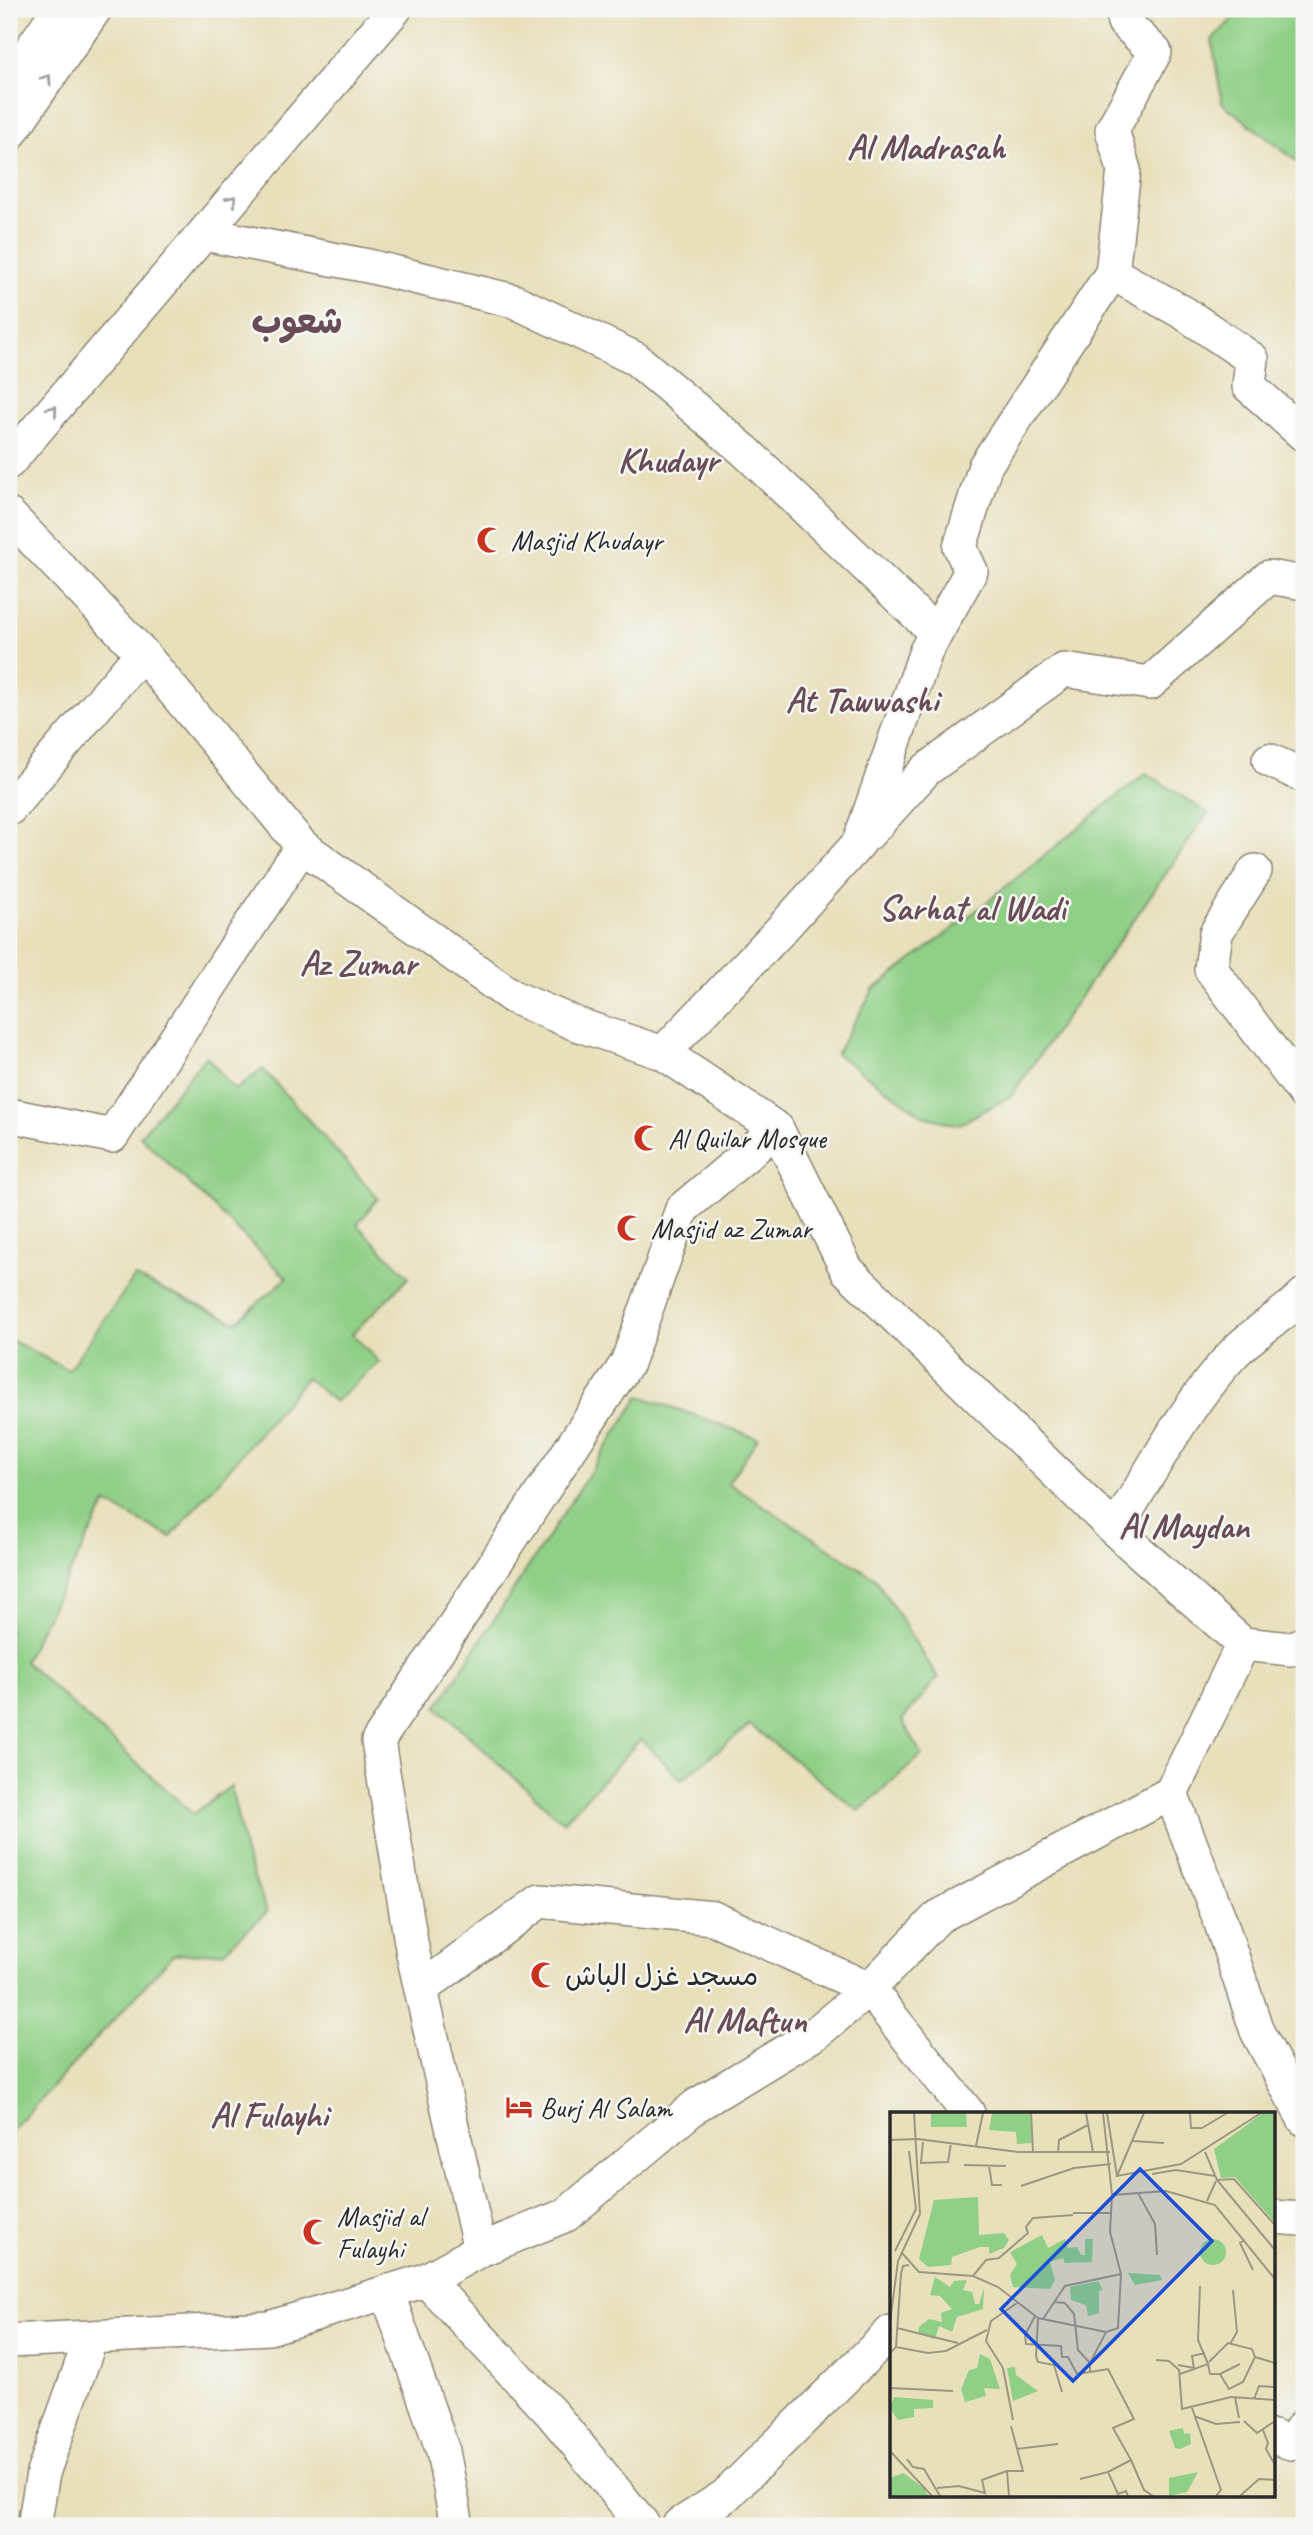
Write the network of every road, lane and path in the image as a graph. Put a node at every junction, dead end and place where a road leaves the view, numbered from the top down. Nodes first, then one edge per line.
1 (59, 9) edge
2 (95, 9) edge
3 (395, 9) edge
4 (1129, 9) edge
5 (9, 80) edge
6 (9, 135) edge
7 (204, 234) junction
8 (1112, 273) junction
9 (1304, 435) edge
10 (9, 462) edge
11 (9, 515) edge
12 (1304, 583) edge
13 (936, 633) junction
14 (142, 653) junction
15 (1269, 760) dead end
16 (1304, 776) edge
17 (9, 809) edge
18 (859, 843) junction
19 (302, 846) junction
20 (1255, 871) dead end
21 (663, 1053) junction
22 (1304, 1093) edge
23 (9, 1115) edge
24 (777, 1129) junction
25 (1304, 1295) edge
26 (1115, 1530) junction
27 (1304, 1643) edge
28 (1243, 1644) junction
29 (1171, 1793) junction
30 (421, 1989) junction
31 (869, 1989) junction
32 (1302, 2109) edge
33 (967, 2112) edge
34 (480, 2250) junction
35 (426, 2280) junction
36 (387, 2292) junction
37 (890, 2333) edge
38 (91, 2338) junction
39 (9, 2341) edge
40 (1304, 2425) edge
41 (1274, 2437) edge
42 (34, 2526) edge
43 (457, 2526) edge
44 (644, 2526) edge
45 (678, 2526) edge

1 - 5 street
6 -> 2 street
7 -> 3 street
4 - 8 street
10 -> 7 street
7 - 13 street
8 - 9 street
8 - 13 street
11 - 14 street
12 - 18 street
13 - 18 street
14 - 17 street
14 - 19 street
15 - 16 street
18 - 21 street
19 - 21 street
19 - 23 street
20 - 22 street
21 - 24 street
24 - 26 street
24 - 30 street
25 - 26 street
26 - 28 street
27 - 28 street
28 - 29 street
29 - 31 street
29 - 32 street
30 - 31 street
30 - 34 street
31 - 33 street
31 - 34 street
34 - 35 street
35 - 36 street
35 - 44 street
36 - 38 street
36 - 43 street
37 - 45 street
38 - 39 street
38 - 42 street
40 - 41 street

